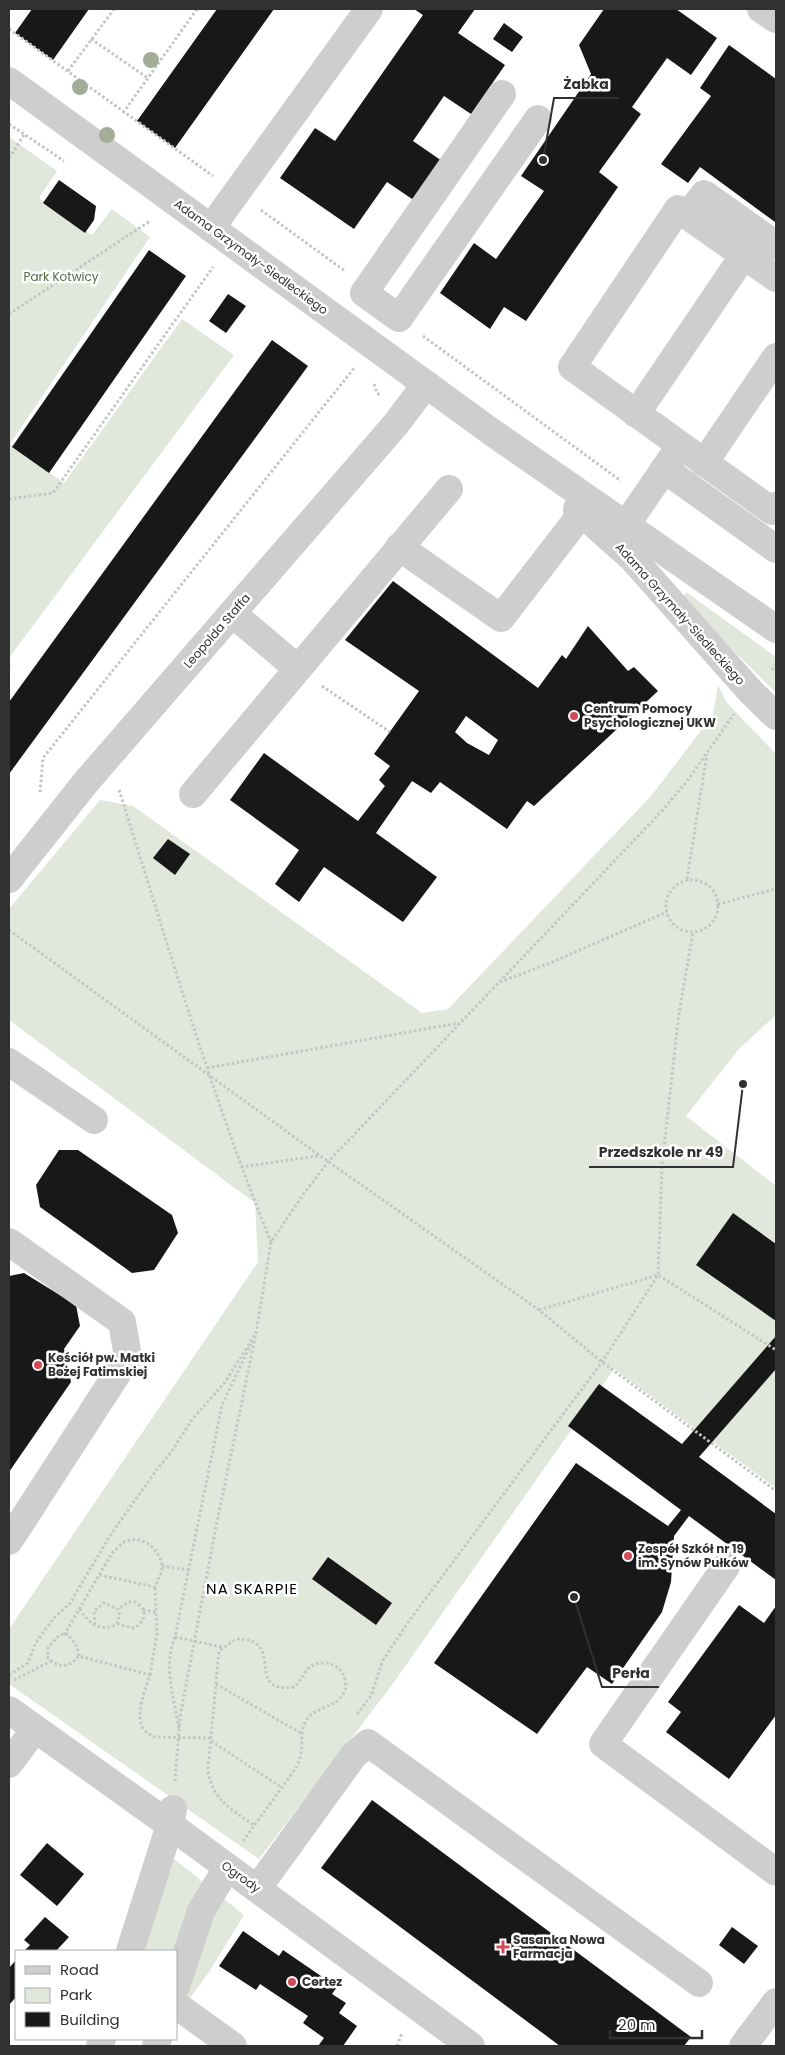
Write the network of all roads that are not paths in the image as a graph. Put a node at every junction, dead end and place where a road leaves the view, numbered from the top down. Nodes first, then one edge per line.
1 (369, 9) edge
2 (761, 9) edge
3 (776, 19) edge
4 (9, 80) edge
5 (502, 94) dead end
6 (538, 119) dead end
7 (688, 216) junction
8 (211, 228) junction
9 (776, 245) edge
10 (744, 255) junction
11 (776, 278) edge
12 (776, 357) edge
13 (426, 384) junction
14 (636, 414) junction
15 (493, 433) junction
16 (680, 445) junction
17 (704, 463) junction
18 (664, 469) junction
19 (449, 489) dead end
20 (776, 506) edge
21 (575, 522) dead end
22 (626, 525) junction
23 (399, 547) junction
24 (776, 549) edge
25 (232, 613) junction
26 (776, 629) edge
27 (308, 675) junction
28 (776, 716) edge
29 (193, 794) dead end
30 (9, 879) edge
31 (9, 1062) edge
32 (94, 1120) dead end
33 (9, 1242) edge
34 (9, 1541) edge
35 (727, 1565) dead end
36 (9, 1710) edge
37 (35, 1728) junction
38 (9, 1764) edge
39 (171, 1817) junction
40 (233, 1857) junction
41 (776, 1872) edge
42 (257, 1889) junction
43 (130, 1950) edge
44 (178, 1980) edge
45 (699, 1983) dead end
46 (776, 2002) edge
47 (178, 2006) edge
48 (233, 2046) edge
49 (471, 2046) edge
50 (743, 2046) edge

1 - 8 street
2 - 3 street
4 - 8 street, Adama Grzymały-Siedleckiego
5 - 6 street
7 - 9 street
7 - 10 street
7 - 14 street
8 - 13 street, Adama Grzymały-Siedleckiego
10 - 11 street
10 - 14 street
12 - 17 street
13 - 15 street, Adama Grzymały-Siedleckiego
13 - 25 street, Leopolda Staffa
14 - 16 street
15 - 22 street, Adama Grzymały-Siedleckiego
15 - 28 street, Adama Grzymały-Siedleckiego
16 - 17 street
16 - 18 street
17 - 20 street
18 - 22 street
18 - 24 street
19 - 23 street
21 - 23 street
22 - 26 street, Adama Grzymały-Siedleckiego
23 - 27 street
25 - 27 street
25 - 30 street, Leopolda Staffa
27 - 29 street
31 - 32 street
33 - 34 street
35 - 41 street
36 - 37 street, Ogrody
37 - 38 street
37 - 39 street, Ogrody
39 - 40 street, Ogrody
39 - 43 street
40 - 42 street, Ogrody
40 - 44 street
42 - 45 street
42 - 49 street, Ogrody
46 - 50 street
47 - 48 street

